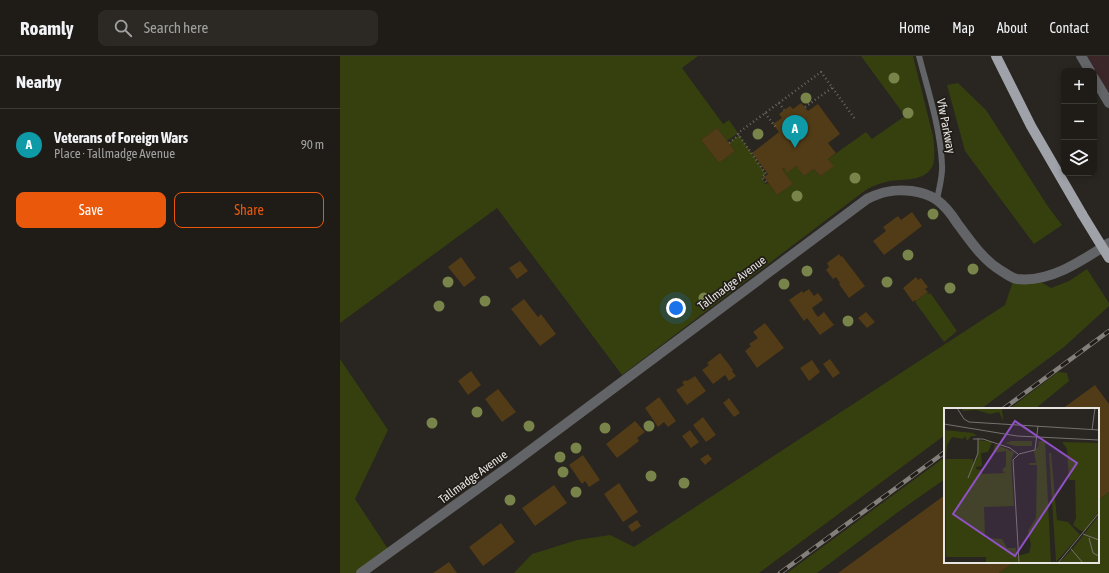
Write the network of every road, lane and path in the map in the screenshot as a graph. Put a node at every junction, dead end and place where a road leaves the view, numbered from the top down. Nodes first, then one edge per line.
1 (919, 56) edge
2 (996, 56) edge
3 (1081, 56) edge
4 (1088, 68) edge
5 (1097, 83) edge
6 (832, 88) junction
7 (779, 103) junction
8 (1109, 103) edge
9 (804, 107) dead end
10 (784, 110) dead end
11 (765, 113) junction
12 (855, 119) dead end
13 (777, 129) dead end
14 (739, 135) junction
15 (729, 143) dead end
16 (766, 182) dead end
17 (937, 200) junction
18 (1109, 243) edge
19 (1109, 258) edge
20 (361, 573) edge

1 - 17 lane, Vfw Parkway
2 - 19 main road, bridge
3 - 4 street
5 - 8 street
6 - 7 path
6 - 9 path
6 - 12 path
7 - 10 path
7 - 11 path
11 - 13 path
11 - 14 path
14 - 15 path
14 - 16 path
17 - 18 street, Tallmadge Avenue
17 - 20 street, Tallmadge Avenue

